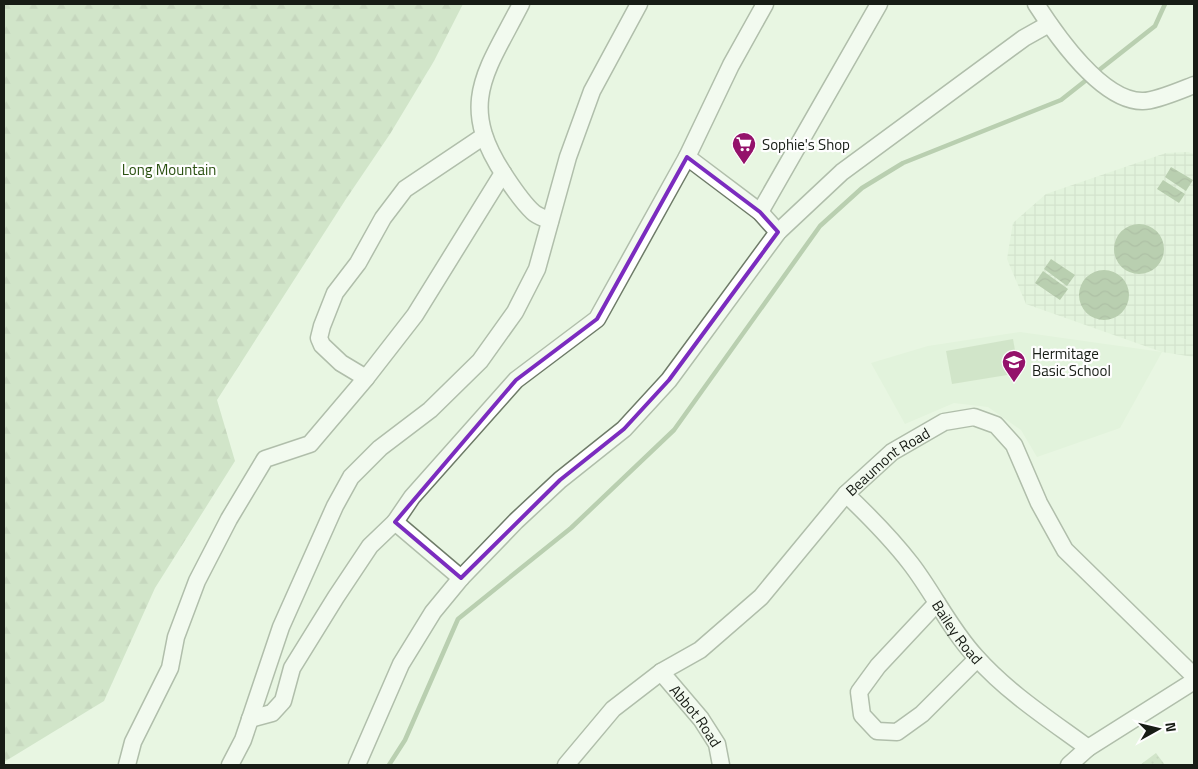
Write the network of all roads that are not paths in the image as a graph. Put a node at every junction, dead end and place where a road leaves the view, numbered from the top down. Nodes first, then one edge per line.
1 (521, 4) edge
2 (639, 4) edge
3 (765, 4) edge
4 (879, 4) edge
5 (1036, 4) edge
6 (1049, 24) junction
7 (1194, 86) edge
8 (484, 136) junction
9 (687, 158) junction
10 (503, 173) junction
11 (760, 212) junction
12 (550, 221) junction
13 (778, 232) junction
14 (366, 378) junction
15 (846, 494) junction
16 (395, 522) junction
17 (461, 578) junction
18 (937, 603) junction
19 (977, 659) junction
20 (661, 672) junction
21 (1194, 676) edge
22 (1194, 681) edge
23 (250, 719) junction
24 (1088, 748) junction
25 (127, 765) edge
26 (230, 765) edge
27 (357, 765) edge
28 (566, 765) edge
29 (721, 765) edge
30 (1069, 765) edge

1 - 8 street
2 - 12 street
3 - 9 street
4 - 11 street
5 - 6 street
6 - 7 street
6 - 13 street
8 - 10 street
8 - 14 street
9 - 11 street
9 - 16 street
10 - 12 street
10 - 14 street
11 - 13 street
12 - 23 street
13 - 17 street
14 - 25 street
15 - 18 street, Bailey Road
15 - 20 street, Beaumont Road
15 - 21 street, Beaumont Road
16 - 17 street
16 - 23 street
17 - 27 street
18 - 19 street, Bailey Road
18 - 19 street
19 - 24 street, Bailey Road
20 - 28 street, Beaumont Road
20 - 29 street, Abbot Road
22 - 24 street
23 - 26 street
24 - 30 street

